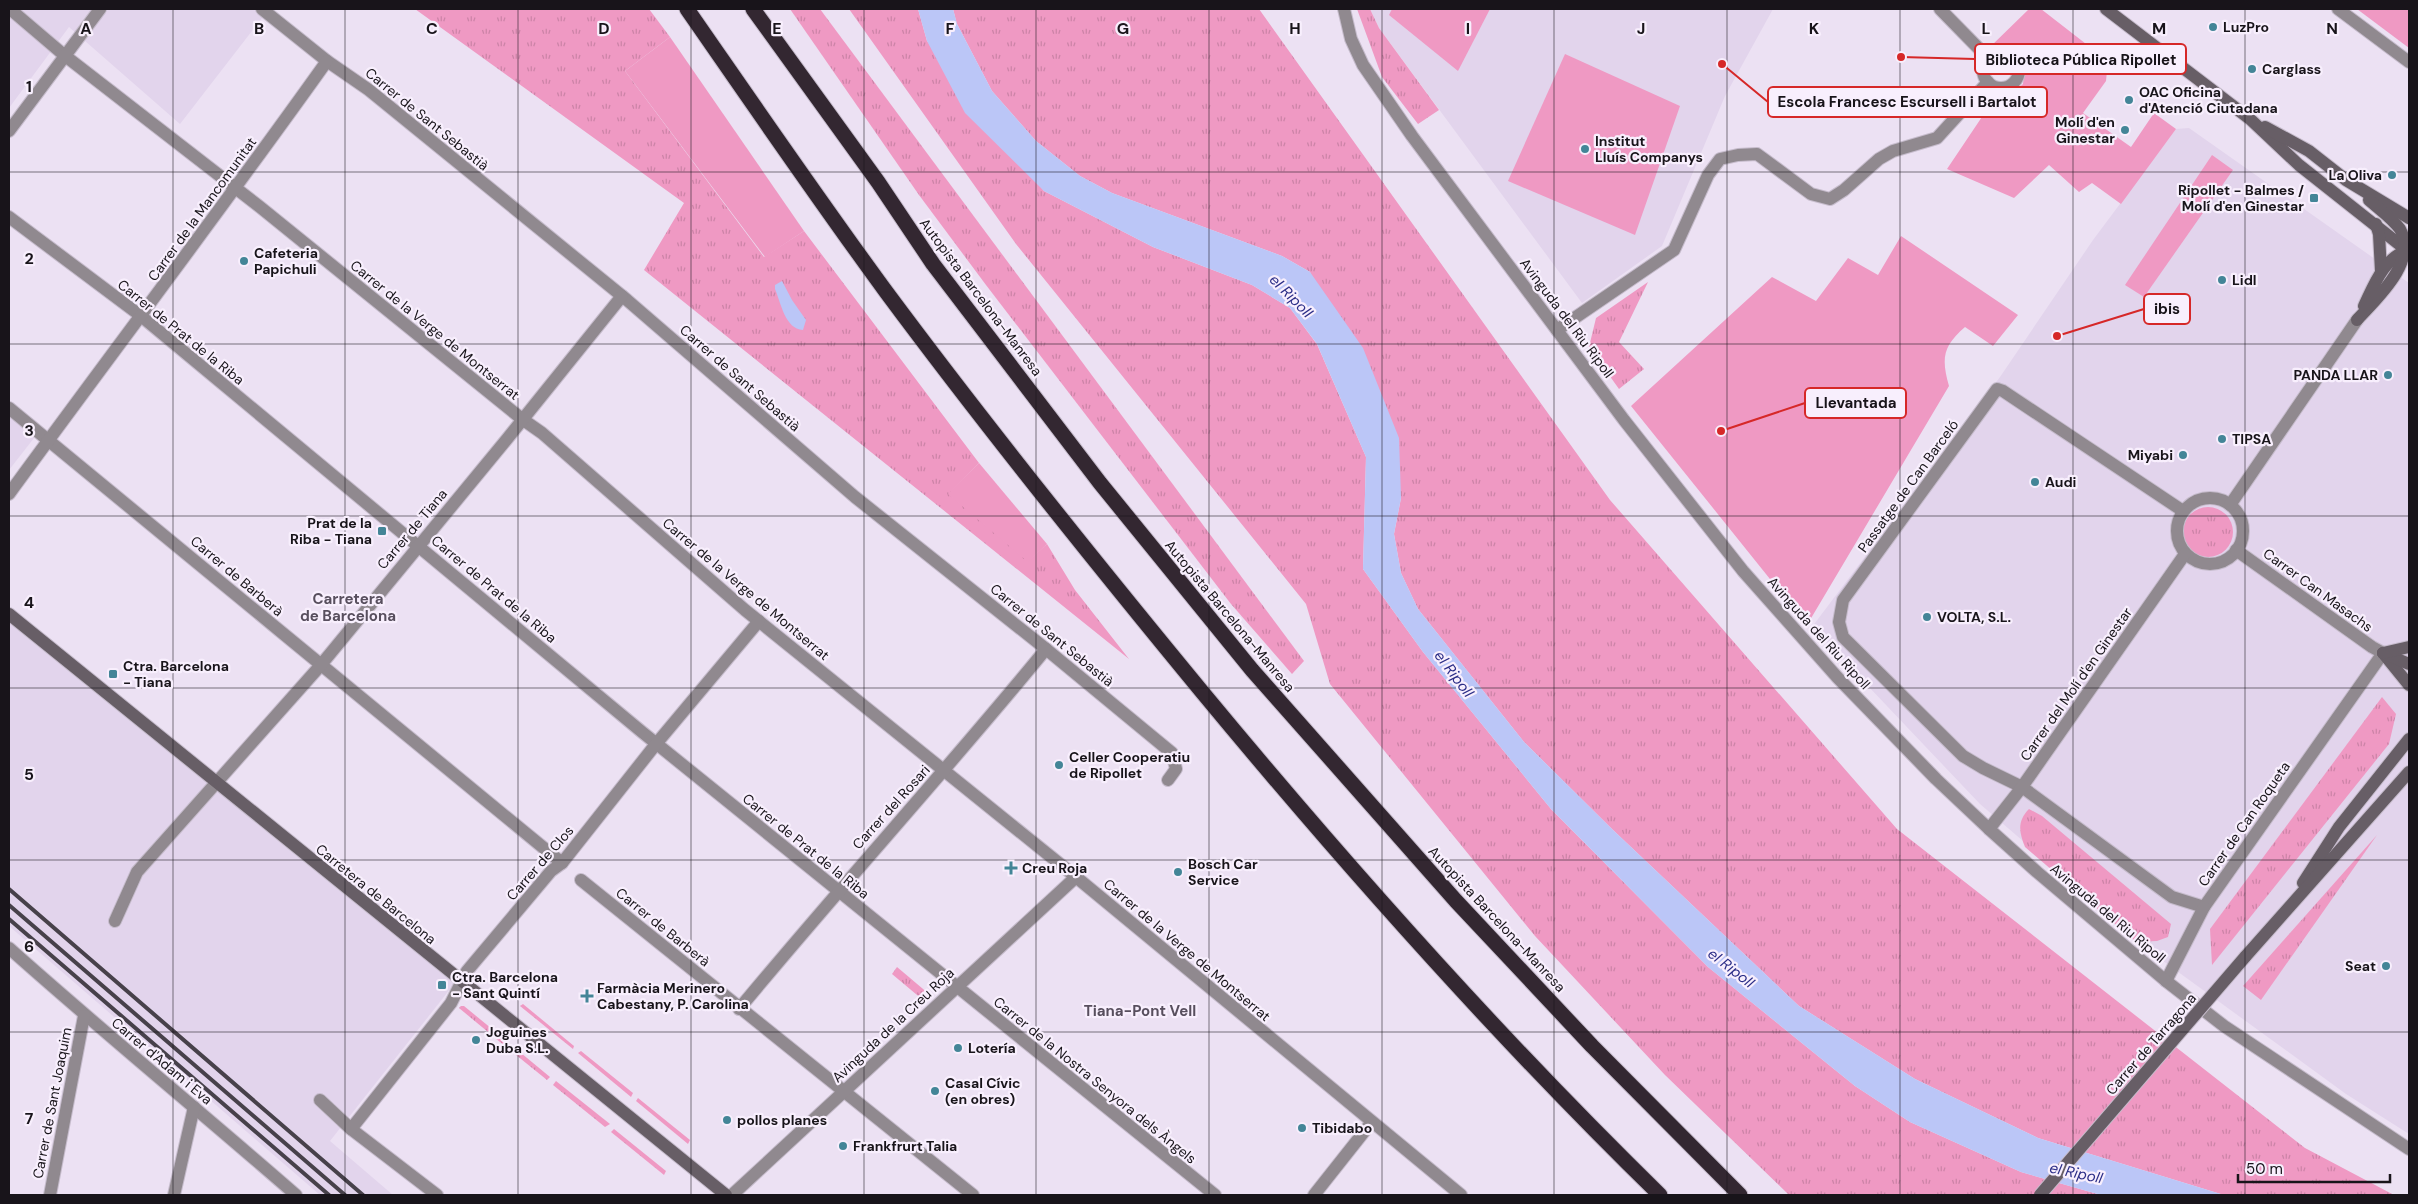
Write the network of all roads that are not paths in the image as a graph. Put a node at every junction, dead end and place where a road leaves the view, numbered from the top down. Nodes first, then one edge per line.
1 (10, 9) edge
2 (100, 9) edge
3 (262, 9) edge
4 (687, 9) edge
5 (753, 9) edge
6 (1344, 9) edge
7 (1940, 9) edge
8 (2106, 9) edge
9 (2338, 9) edge
10 (64, 55) junction
11 (1988, 58) junction
12 (327, 61) junction
13 (2409, 62) edge
14 (1988, 82) junction
15 (2250, 118) junction
16 (9, 131) edge
17 (2346, 180) junction
18 (235, 188) junction
19 (9, 217) edge
20 (2409, 218) edge
21 (2376, 224) junction
22 (2409, 251) edge
23 (2381, 271) junction
24 (2409, 278) edge
25 (2393, 281) junction
26 (622, 296) junction
27 (141, 316) junction
28 (2357, 320) junction
29 (1557, 330) junction
30 (9, 408) edge
31 (522, 420) junction
32 (48, 438) junction
33 (9, 494) edge
34 (2230, 505) junction
35 (2183, 511) junction
36 (418, 545) junction
37 (2236, 550) junction
38 (2185, 554) junction
39 (1843, 600) joint
40 (9, 614) edge
41 (759, 621) junction
42 (2409, 647) edge
43 (1046, 649) junction
44 (2383, 653) junction
45 (2409, 664) edge
46 (320, 666) junction
47 (2408, 687) edge
48 (2409, 739) edge
49 (656, 744) junction
50 (2409, 766) edge
51 (944, 770) junction
52 (2409, 772) edge
53 (1168, 780) dead end
54 (216, 783) junction
55 (2397, 786) junction
56 (2022, 787) junction
57 (1989, 828) junction
58 (562, 863) junction
59 (1076, 877) junction
60 (581, 880) dead end
61 (838, 890) junction
62 (2204, 907) junction
63 (2284, 913) junction
64 (115, 921) dead end
65 (9, 948) edge
66 (2166, 981) junction
67 (461, 982) junction
68 (957, 987) junction
69 (739, 1009) junction
70 (84, 1016) junction
71 (845, 1090) junction
72 (320, 1100) dead end
73 (194, 1106) junction
74 (1371, 1123) junction
75 (352, 1129) junction
76 (2409, 1149) edge
77 (707, 1180) junction
78 (50, 1195) edge
79 (174, 1195) edge
80 (296, 1195) edge
81 (437, 1195) edge
82 (712, 1195) edge
83 (726, 1195) edge
84 (732, 1195) edge
85 (973, 1195) edge
86 (1215, 1195) edge
87 (1314, 1195) edge
88 (1462, 1195) edge
89 (1660, 1195) edge
90 (1740, 1195) edge
91 (2040, 1195) edge

1 - 10 street, Carrer de la Verge de Montserrat
2 - 10 street
3 - 12 street, Carrer de Sant Sebastià
4 - 89 highway
5 - 90 highway, Autopista Barcelona-Manresa
6 - 29 street, Avinguda del Riu Ripoll
7 - 11 street
8 - 15 main road
9 - 13 street
10 - 16 street
10 - 18 street, Carrer de la Verge de Montserrat
11 - 14 street
11 - 14 street
12 - 18 street, Carrer de la Mancomunitat
12 - 26 street, Carrer de Sant Sebastià
14 - 29 street
15 - 17 main road
15 - 21 main road
17 - 20 main road
17 - 22 main road
18 - 27 street, Carrer de la Mancomunitat
18 - 31 street, Carrer de la Verge de Montserrat
19 - 27 street, Carrer de Prat de la Riba
21 - 22 main road
21 - 23 main road
22 - 23 main road
22 - 25 main road
23 - 28 main road
24 - 25 main road
25 - 28 main road
26 - 31 street, Carrer de Tiana
26 - 43 street, Carrer de Sant Sebastià
27 - 32 street, Carrer de la Mancomunitat
27 - 36 street, Carrer de Prat de la Riba
28 - 34 street
29 - 57 street, Avinguda del Riu Ripoll
30 - 32 street, Carrer de Barberà
31 - 36 street, Carrer de Tiana
31 - 41 street, Carrer de la Verge de Montserrat
32 - 33 street, Carrer de la Mancomunitat
32 - 46 street, Carrer de Barberà
34 - 35 street
34 - 37 street
35 - 38 street
35 - 39 street, Passatge de Can Barceló
36 - 46 street, Carrer de Tiana
36 - 49 street, Carrer de Prat de la Riba
37 - 38 street
37 - 44 street, Carrer Can Masachs
38 - 56 street, Carrer del Molí d'en Ginestar
39 - 56 street, Avinguda del Riu Ripoll
40 - 54 main road, Carretera de Barcelona
41 - 49 street, Carrer de Clos
41 - 51 street, Carrer de la Verge de Montserrat
42 - 44 main road
43 - 51 street, Carrer del Rosari
43 - 53 street, Carrer de Sant Sebastià
44 - 45 main road
44 - 47 main road
44 - 62 street, Carrer de Can Roqueta
46 - 54 street, Carrer de Tiana
46 - 58 street, Carrer de Barberà
48 - 63 main road, Carrer de Tarragona
49 - 58 street, Carrer de Clos
49 - 61 street, Carrer de Prat de la Riba
50 - 55 main road
51 - 59 street, Carrer de la Verge de Montserrat
51 - 61 street, Carrer del Rosari
52 - 55 main road, Carrer de Tarragona
54 - 64 street, Carrer de Tiana
54 - 67 main road, Carretera de Barcelona
55 - 63 main road, Carrer de Tarragona
56 - 57 street, Carrer del Molí d'en Ginestar
56 - 62 street, Carrer de Can Roqueta
57 - 66 street, Avinguda del Riu Ripoll
58 - 67 street, Carrer de Clos
59 - 68 street, Avinguda de la Creu Roja
59 - 74 street, Carrer de la Verge de Montserrat
60 - 69 street, Carrer de Barberà
61 - 68 street, Carrer de Prat de la Riba
61 - 69 street, Carrer del Rosari
62 - 66 street
63 - 91 main road, Carrer de Tarragona, bridge
65 - 70 street, Carrer d'Adam i Eva
66 - 76 street, Avinguda del Riu Ripoll
67 - 75 street, Carrer de Clos
67 - 77 main road, Carretera de Barcelona
68 - 71 street, Avinguda de la Creu Roja
68 - 86 street, Carrer de la Nostra Senyora dels Àngels
69 - 71 street, Carrer de Barberà
70 - 73 street, Carrer d'Adam i Eva
70 - 78 street, Carrer de Sant Joaquim
71 - 84 street, Avinguda de la Creu Roja
71 - 85 street, Carrer de Barberà
72 - 75 street
73 - 79 street
73 - 80 street, Carrer d'Adam i Eva
74 - 87 street
74 - 88 street, Carrer de la Verge de Montserrat
75 - 81 street
77 - 82 street
77 - 83 main road, Carretera de Barcelona

